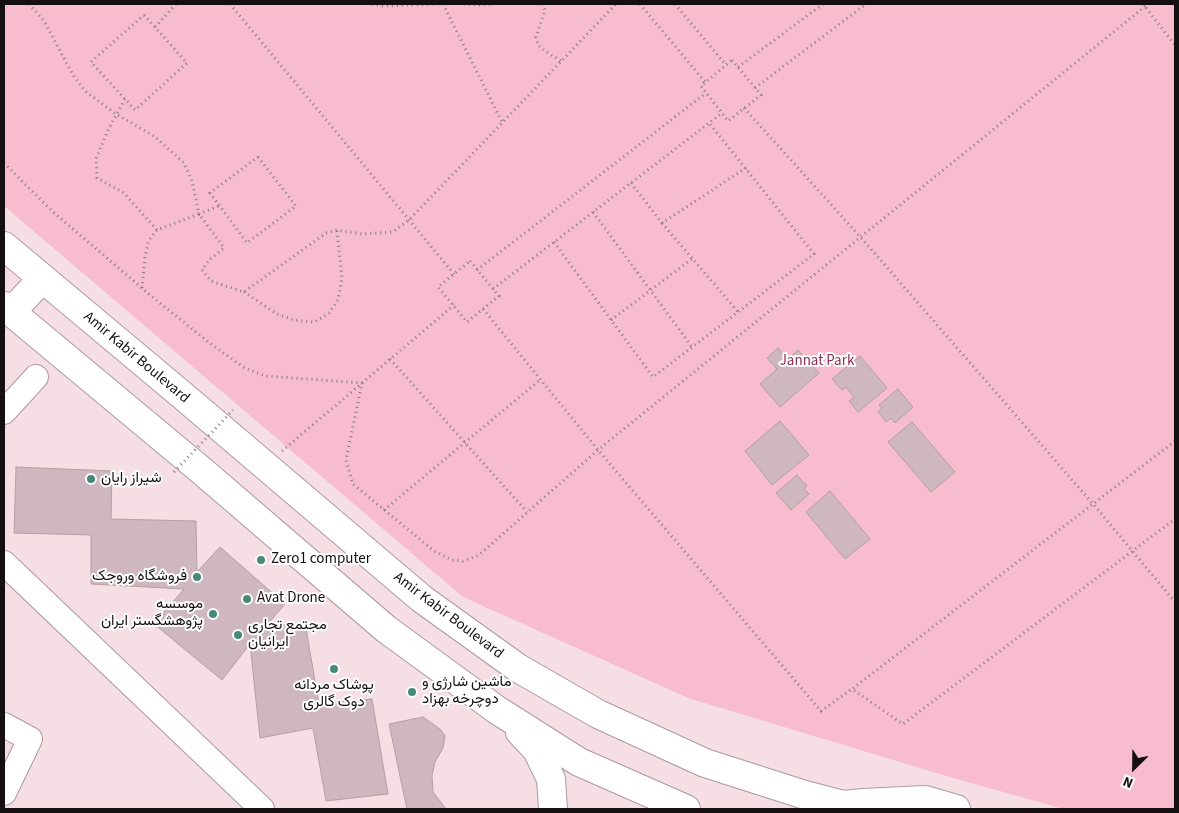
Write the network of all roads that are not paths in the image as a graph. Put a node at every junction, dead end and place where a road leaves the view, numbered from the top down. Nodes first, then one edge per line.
1 (4, 246) edge
2 (42, 279) junction
3 (8, 309) edge
4 (36, 377) dead end
5 (4, 412) edge
6 (4, 563) edge
7 (497, 710) junction
8 (4, 725) edge
9 (4, 793) edge
10 (852, 807) edge
11 (262, 809) edge
12 (553, 809) edge
13 (686, 809) edge
14 (956, 809) edge

1 - 2 main road, Amir Kabir Boulevard
2 - 3 main road
2 - 10 main road, Amir Kabir Boulevard
3 - 7 main road
4 - 5 street
6 - 11 street
7 - 12 main road
7 - 13 main road
8 - 9 street
10 - 14 main road

